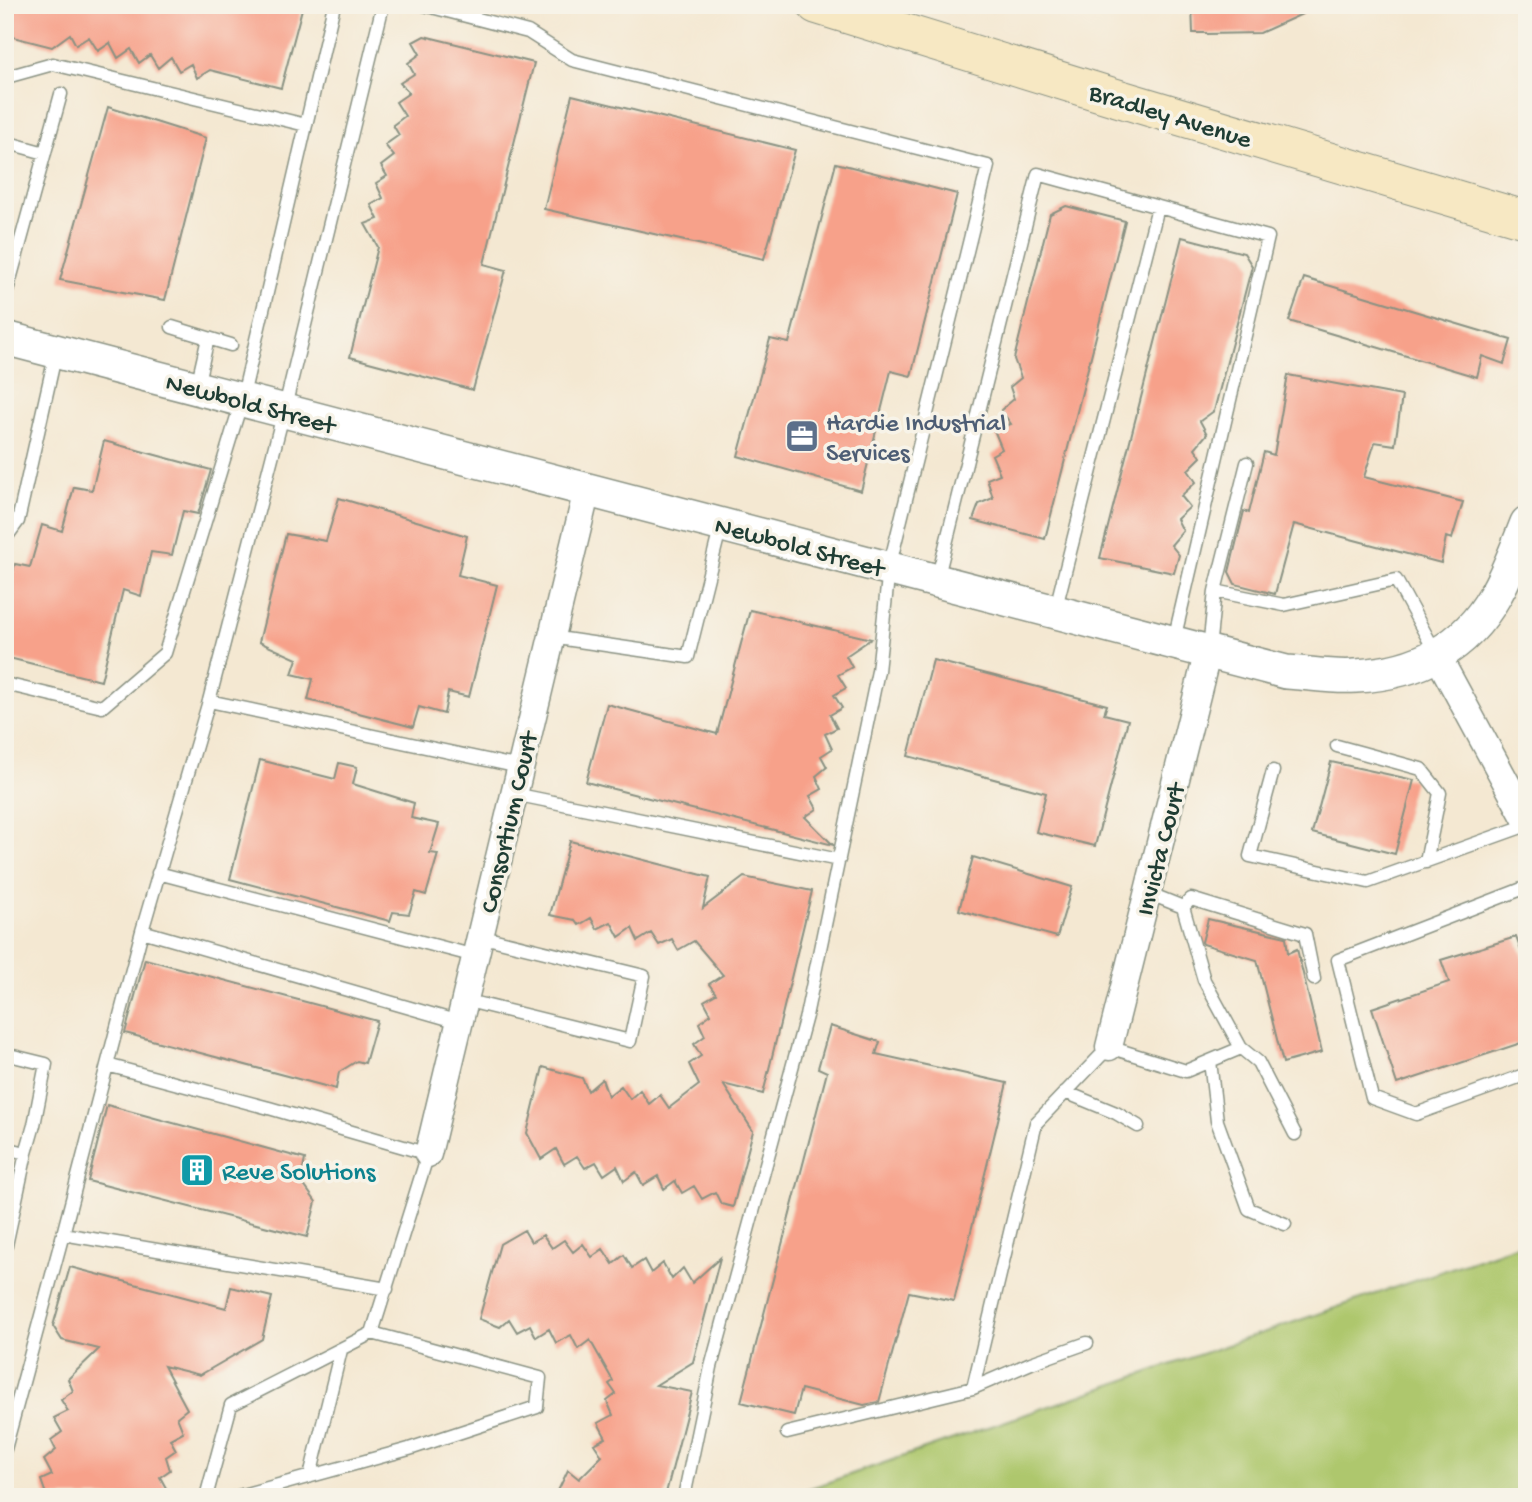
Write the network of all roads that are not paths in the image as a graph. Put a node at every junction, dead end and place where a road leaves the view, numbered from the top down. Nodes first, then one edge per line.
1 (334, 5) edge
2 (383, 5) edge
3 (424, 5) edge
4 (816, 5) edge
5 (5, 75) edge
6 (61, 94) dead end
7 (306, 125) junction
8 (5, 142) edge
9 (45, 153) junction
10 (1158, 207) junction
11 (1527, 220) edge
12 (5, 298) edge
13 (172, 327) dead end
14 (5, 338) edge
15 (208, 338) junction
16 (231, 345) dead end
17 (57, 351) junction
18 (196, 388) junction
19 (242, 400) junction
20 (284, 411) junction
21 (1247, 463) dead end
22 (587, 490) junction
23 (1527, 523) edge
24 (721, 524) junction
25 (5, 539) edge
26 (889, 568) junction
27 (937, 580) junction
28 (1215, 591) junction
29 (1055, 611) junction
30 (551, 637) junction
31 (1174, 642) junction
32 (1208, 651) junction
33 (1437, 655) junction
34 (5, 684) edge
35 (209, 701) junction
36 (1337, 746) dead end
37 (520, 767) junction
38 (1273, 771) dead end
39 (513, 794) junction
40 (1527, 823) edge
41 (839, 860) junction
42 (1426, 862) junction
43 (158, 873) junction
44 (1527, 887) edge
45 (1147, 893) junction
46 (1182, 906) junction
47 (142, 931) junction
48 (477, 946) junction
49 (1314, 979) dead end
50 (461, 1011) junction
51 (1109, 1047) junction
52 (1241, 1048) junction
53 (5, 1054) edge
54 (1210, 1061) junction
55 (107, 1065) junction
56 (1527, 1074) edge
57 (1065, 1092) junction
58 (1138, 1126) dead end
59 (1295, 1134) dead end
60 (5, 1148) edge
61 (26, 1153) junction
62 (428, 1154) junction
63 (1285, 1224) dead end
64 (63, 1234) junction
65 (5, 1250) edge
66 (387, 1289) junction
67 (372, 1333) junction
68 (1087, 1343) dead end
69 (341, 1350) junction
70 (973, 1388) junction
71 (787, 1433) dead end
72 (5, 1449) edge
73 (310, 1476) junction
74 (206, 1497) edge
75 (235, 1497) edge
76 (684, 1497) edge

1 - 7 lane
2 - 20 lane
3 - 26 lane
4 - 11 main road, Bradley Avenue
5 - 7 lane
6 - 9 lane
7 - 19 lane
8 - 9 lane
9 - 12 lane
10 - 27 lane
10 - 29 lane
10 - 31 lane
13 - 15 lane
14 - 17 street, Newbold Street
15 - 16 lane
15 - 18 lane
17 - 18 street, Newbold Street
17 - 25 lane
18 - 19 street, Newbold Street
19 - 20 street, Newbold Street
19 - 34 lane
20 - 22 street, Newbold Street
20 - 35 lane
21 - 28 lane
22 - 24 street, Newbold Street
22 - 30 street, Consortium Court
23 - 33 street, Newbold Street
24 - 26 street, Newbold Street
24 - 30 lane
26 - 27 street, Newbold Street
26 - 41 lane
27 - 29 street, Newbold Street
28 - 32 lane
28 - 33 lane
29 - 31 street, Newbold Street
30 - 37 street, Consortium Court
31 - 32 street, Newbold Street
32 - 33 street, Newbold Street
32 - 45 street, Invicta Court
33 - 40 street
35 - 37 lane
35 - 43 lane
36 - 42 lane
37 - 39 street, Consortium Court
38 - 42 lane
39 - 41 lane
39 - 48 street, Consortium Court
40 - 42 lane
41 - 76 lane
43 - 47 lane
43 - 48 lane
44 - 56 lane
45 - 46 lane
45 - 51 street, Invicta Court
46 - 49 lane
46 - 52 lane
47 - 50 lane
47 - 55 lane
48 - 50 street, Consortium Court
48 - 50 lane
50 - 62 street, Consortium Court
51 - 54 lane
51 - 57 lane
52 - 54 lane
52 - 59 lane
53 - 61 lane
54 - 63 lane
55 - 62 lane
55 - 64 lane
57 - 58 lane
57 - 70 lane
60 - 61 lane
61 - 65 lane
62 - 66 lane
64 - 66 lane
64 - 72 lane
66 - 67 lane
67 - 69 lane
67 - 73 lane
68 - 70 lane
69 - 73 lane
69 - 74 lane
70 - 71 lane
73 - 75 lane

